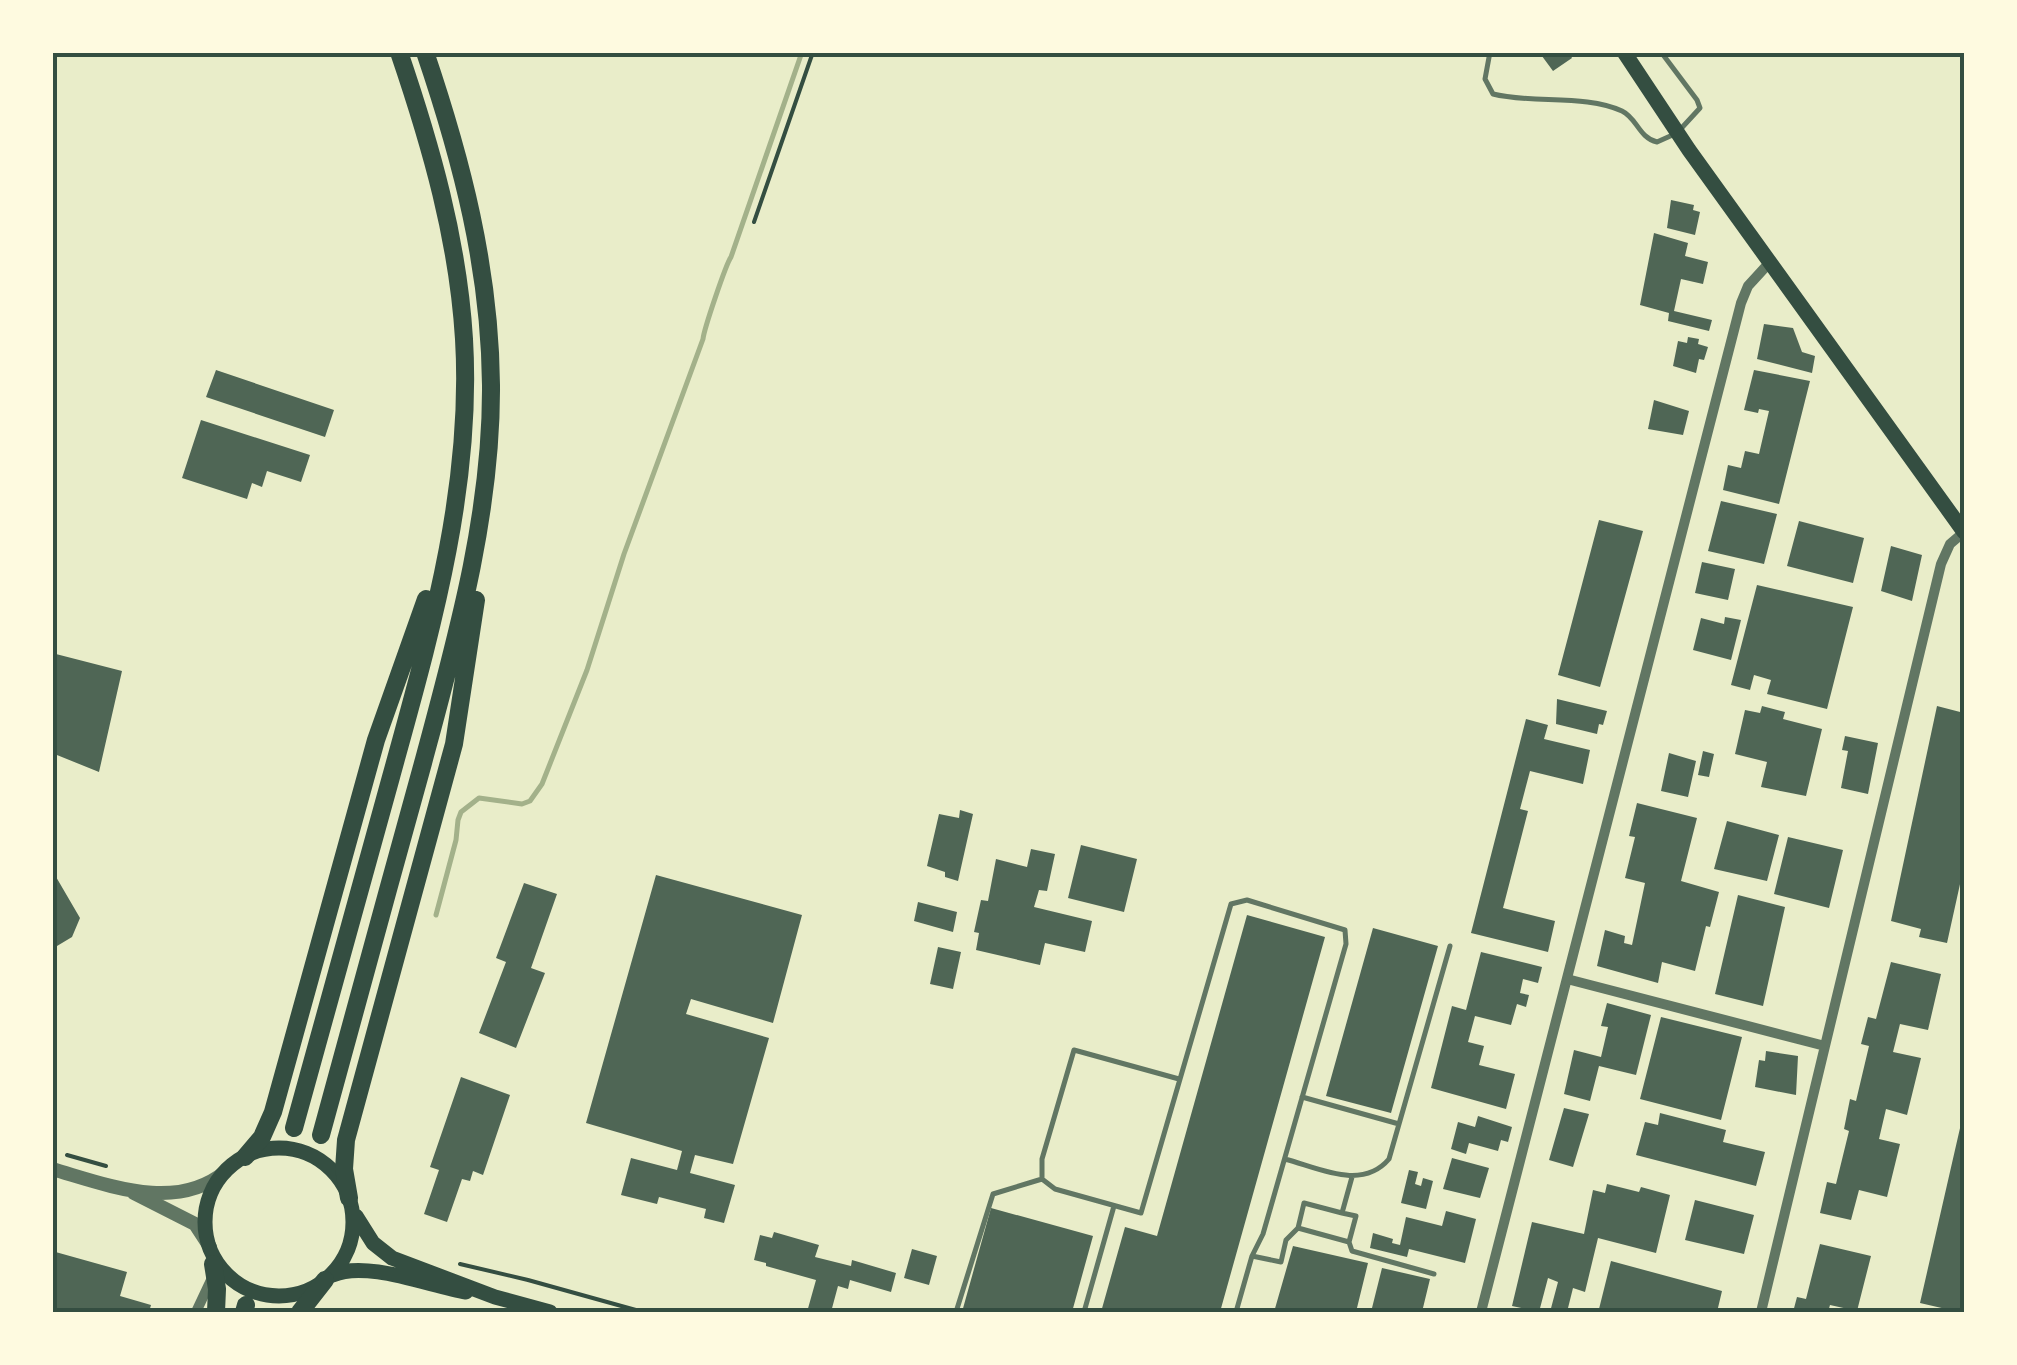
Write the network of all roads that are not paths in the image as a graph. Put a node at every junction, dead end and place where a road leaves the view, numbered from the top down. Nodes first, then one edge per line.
1 (399, 52) edge
2 (425, 52) edge
3 (1490, 52) edge
4 (1624, 52) edge
5 (1661, 52) edge
6 (1677, 133) junction
7 (1770, 262) junction
8 (464, 362) junction
9 (490, 406) junction
10 (1964, 532) edge
11 (1450, 946) dead end
12 (1567, 979) junction
13 (1825, 1046) junction
14 (1180, 1079) junction
15 (1302, 1097) junction
16 (1399, 1124) junction
17 (294, 1128) dead end
18 (321, 1135) dead end
19 (245, 1157) junction
20 (1285, 1159) junction
21 (52, 1169) edge
22 (226, 1171) junction
23 (1352, 1177) junction
24 (1042, 1179) junction
25 (129, 1191) junction
26 (349, 1198) junction
27 (1114, 1206) junction
28 (1342, 1213) junction
29 (1298, 1228) junction
30 (1349, 1242) junction
31 (211, 1255) junction
32 (1252, 1256) junction
33 (1434, 1274) dead end
34 (325, 1280) junction
35 (495, 1297) junction
36 (520, 1308) edge
37 (196, 1312) edge
38 (216, 1312) edge
39 (300, 1312) edge
40 (550, 1312) edge
41 (956, 1312) edge
42 (1084, 1312) edge
43 (1236, 1312) edge
44 (1481, 1312) edge
45 (1760, 1312) edge

1 - 8 highway
2 - 9 highway
3 - 6 lane
4 - 6 main road
5 - 6 lane
6 - 7 main road
7 - 10 main road
7 - 12 street
8 - 17 highway
8 - 19 highway
9 - 18 highway
9 - 26 highway
10 - 13 street
11 - 16 lane
12 - 13 street
12 - 44 street
13 - 45 street
14 - 15 lane
14 - 24 lane
14 - 27 lane
15 - 16 lane
15 - 20 lane
16 - 23 lane
19 - 22 main road
19 - 26 main road
20 - 23 lane
20 - 32 lane
21 - 25 street
22 - 25 street
22 - 31 main road
23 - 28 lane
24 - 27 lane
24 - 41 lane
25 - 31 street
26 - 34 main road
26 - 35 main road
27 - 42 lane
28 - 29 lane
28 - 30 lane
29 - 30 lane
29 - 32 lane
30 - 33 lane
31 - 34 main road
31 - 37 street
31 - 38 highway
32 - 43 lane
34 - 35 main road
34 - 39 highway
35 - 36 main road
36 - 40 main road

